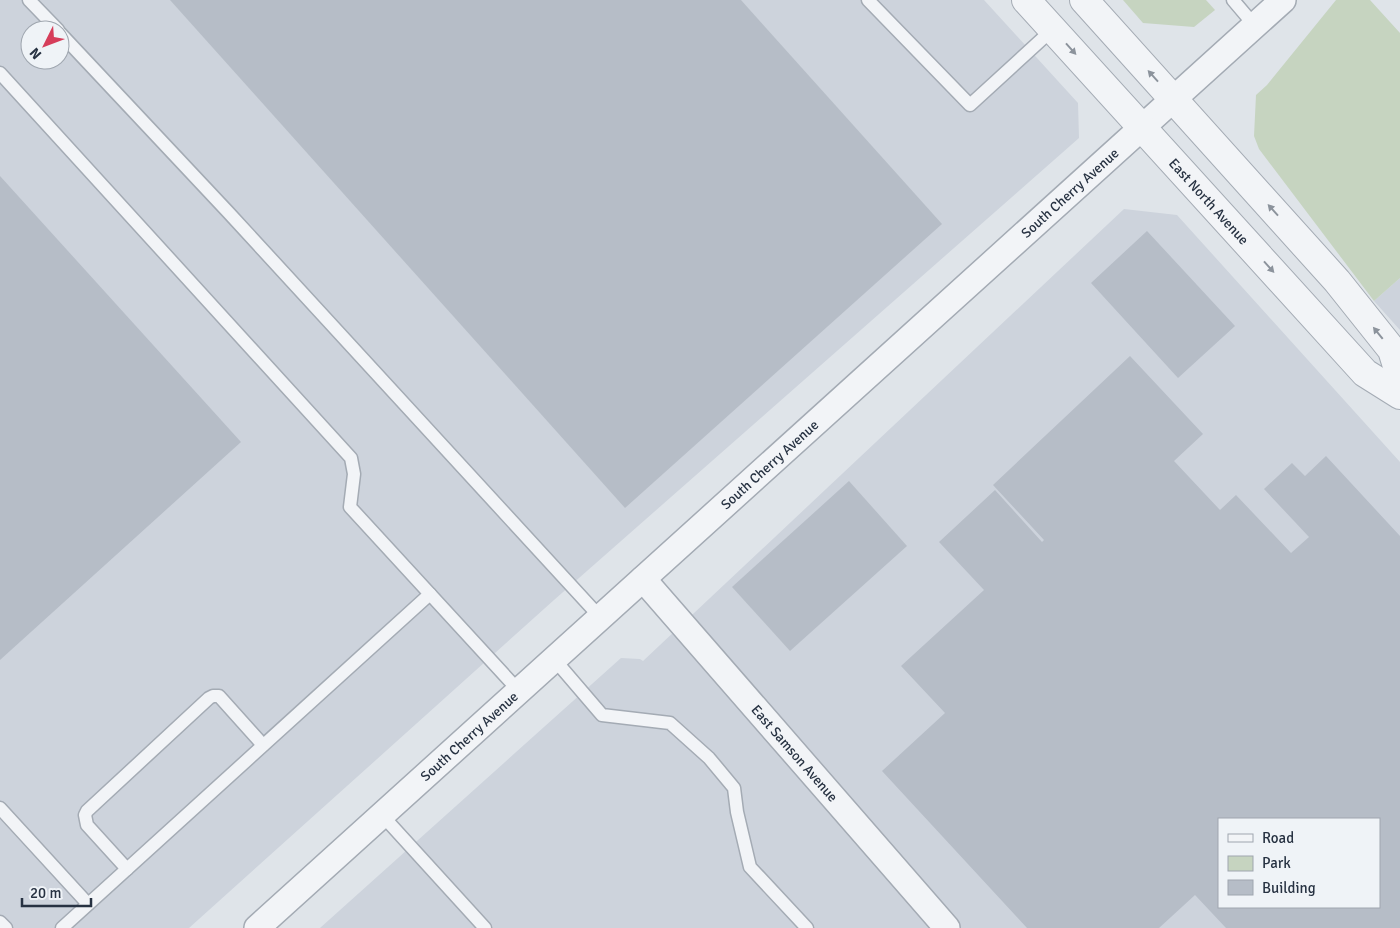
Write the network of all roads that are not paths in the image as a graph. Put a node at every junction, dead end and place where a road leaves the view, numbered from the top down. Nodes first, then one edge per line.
1 (29, 0) edge
2 (868, 0) edge
3 (1026, 0) edge
4 (1084, 0) edge
5 (1233, 0) edge
6 (1278, 2) edge
7 (48, 20) edge
8 (1255, 26) junction
9 (1053, 30) junction
10 (70, 43) edge
11 (0, 73) edge
12 (1174, 99) junction
13 (1142, 127) junction
14 (1400, 376) edge
15 (1400, 395) edge
16 (643, 579) junction
17 (430, 594) junction
18 (600, 617) junction
19 (554, 659) junction
20 (519, 691) junction
21 (263, 745) junction
22 (0, 808) edge
23 (382, 815) junction
24 (127, 869) junction
25 (88, 904) junction
26 (0, 922) edge
27 (6, 928) edge
28 (62, 928) edge
29 (257, 928) edge
30 (485, 928) edge
31 (807, 928) edge
32 (947, 928) edge

1 - 7 lane
2 - 9 lane
3 - 9 street, East North Avenue
12 -> 4 street
5 - 8 lane
6 - 8 street, South Cherry Avenue
8 - 12 street, South Cherry Avenue
9 -> 13 street, East North Avenue
10 - 18 lane
11 - 17 lane
12 - 13 street, South Cherry Avenue
14 -> 12 street
13 -> 15 street, East North Avenue
13 - 16 street, South Cherry Avenue
16 - 18 street, South Cherry Avenue
16 - 32 street, East Samson Avenue
17 - 20 lane
17 - 21 lane
18 - 19 street, South Cherry Avenue
19 - 20 street, South Cherry Avenue
19 - 31 lane
20 - 23 street, South Cherry Avenue
21 - 24 lane
21 - 24 lane
22 - 25 lane
23 - 29 street, South Cherry Avenue
23 - 30 lane
24 - 25 lane
25 - 28 lane
26 - 27 lane

